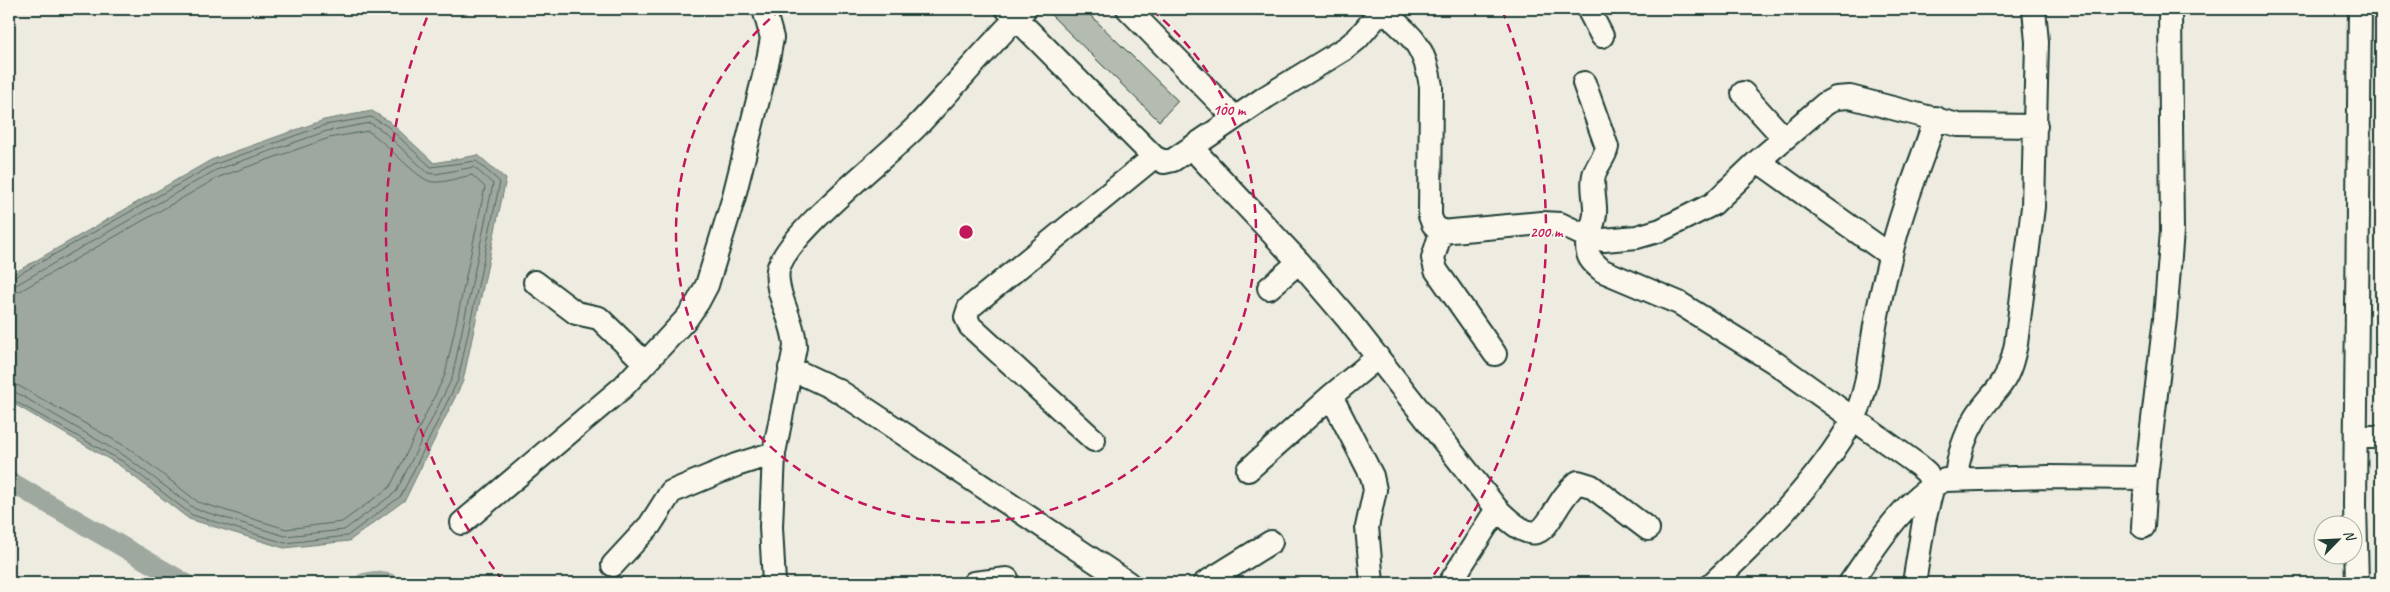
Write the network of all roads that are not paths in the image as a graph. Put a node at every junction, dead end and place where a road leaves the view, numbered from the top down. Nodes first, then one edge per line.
1 (764, 9) edge
2 (1128, 9) edge
3 (1382, 9) edge
4 (1588, 9) edge
5 (2034, 9) edge
6 (2170, 9) edge
7 (2360, 9) edge
8 (1016, 12) edge
9 (1602, 36) dead end
10 (1584, 83) dead end
11 (1743, 94) dead end
12 (1235, 118) junction
13 (1936, 118) junction
14 (2036, 126) junction
15 (1784, 138) junction
16 (1192, 149) junction
17 (1154, 157) junction
18 (1758, 161) junction
19 (1441, 232) junction
20 (1588, 237) junction
21 (1890, 255) junction
22 (1299, 262) junction
23 (535, 282) dead end
24 (1269, 288) dead end
25 (1495, 354) dead end
26 (1378, 357) junction
27 (646, 363) junction
28 (790, 368) junction
29 (1331, 396) junction
30 (1853, 419) junction
31 (2356, 437) junction
32 (2381, 437) edge
33 (1094, 440) dead end
34 (774, 453) junction
35 (1248, 470) dead end
36 (1956, 478) junction
37 (2146, 478) junction
38 (1933, 485) junction
39 (1498, 509) junction
40 (462, 523) dead end
41 (2143, 527) dead end
42 (1648, 529) dead end
43 (1271, 542) dead end
44 (613, 565) dead end
45 (1007, 579) dead end
46 (774, 583) edge
47 (974, 583) edge
48 (1128, 583) edge
49 (1206, 583) edge
50 (1372, 583) edge
51 (1450, 583) edge
52 (1713, 583) edge
53 (1850, 583) edge
54 (1914, 583) edge
55 (2357, 583) edge

1 - 27 street
2 - 12 street
3 - 12 street
3 - 19 street
4 - 9 street
5 - 14 street
6 - 37 street
7 - 31 street
8 - 17 street
8 - 28 street
10 - 20 street
11 - 15 street
12 - 16 street
13 - 14 street
13 - 15 street
13 - 21 street
14 - 36 street
15 - 18 street
16 - 17 street
16 - 22 street
17 - 33 street
18 - 20 street
18 - 21 street
19 - 20 street
19 - 25 street
20 - 30 street
21 - 30 street
22 - 24 street
22 - 26 street
23 - 27 street
26 - 29 street
26 - 39 street
27 - 40 street
28 - 34 street
28 - 48 street
29 - 35 street
29 - 50 street
30 - 38 street
30 - 52 street
31 - 32 street
31 - 55 street
34 - 44 street
34 - 46 street
36 - 37 street
36 - 38 street
37 - 41 street
38 - 53 street
38 - 54 street
39 - 42 street
39 - 51 street
43 - 49 street
45 - 47 street

